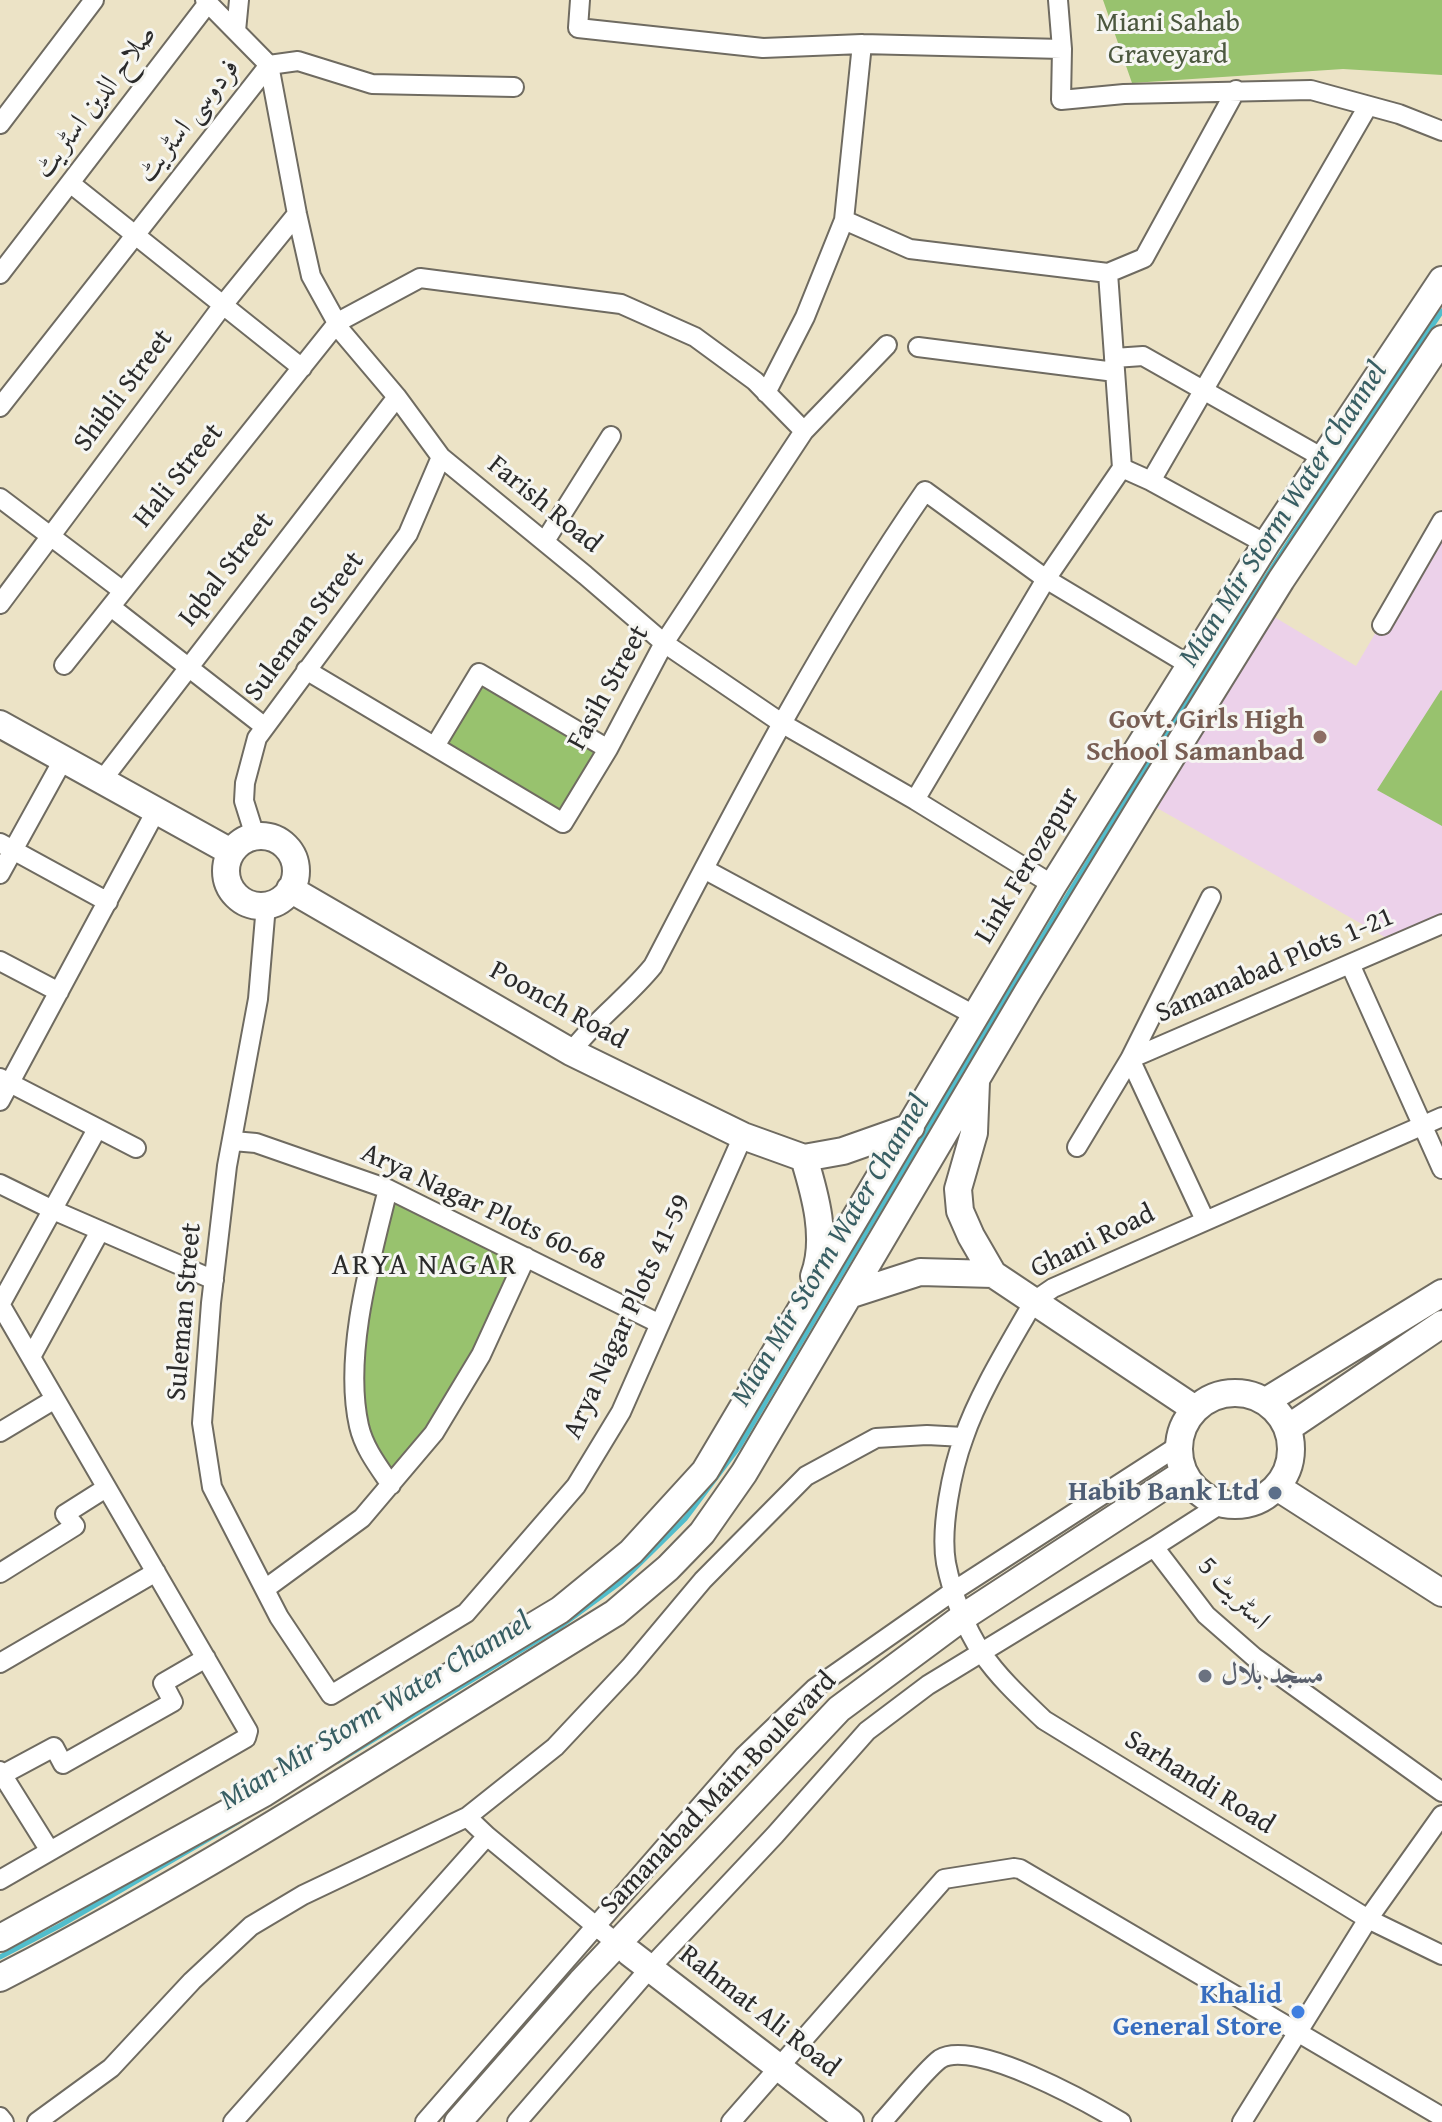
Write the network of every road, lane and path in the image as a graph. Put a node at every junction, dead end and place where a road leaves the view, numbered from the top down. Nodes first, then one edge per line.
1 (94, 0) edge
2 (239, 0) edge
3 (580, 0) edge
4 (1058, 0) edge
5 (207, 1) edge
6 (236, 31) junction
7 (862, 44) junction
8 (1062, 49) junction
9 (269, 65) junction
10 (514, 87) dead end
11 (1236, 90) junction
12 (1368, 106) junction
13 (1, 121) edge
14 (1442, 131) edge
15 (70, 183) junction
16 (297, 214) junction
17 (844, 220) junction
18 (135, 235) junction
19 (1108, 273) junction
20 (0, 274) edge
21 (1442, 280) edge
22 (223, 305) junction
23 (338, 322) junction
24 (1441, 344) edge
25 (887, 345) dead end
26 (918, 347) dead end
27 (1114, 365) junction
28 (302, 368) junction
29 (1203, 391) junction
30 (766, 393) junction
31 (397, 397) junction
32 (0, 407) edge
33 (804, 431) junction
34 (611, 436) dead end
35 (441, 457) junction
36 (1323, 458) junction
37 (1122, 468) junction
38 (1151, 481) junction
39 (0, 498) edge
40 (1442, 521) edge
41 (50, 536) junction
42 (545, 541) junction
43 (1261, 552) junction
44 (1046, 579) junction
45 (1281, 580) junction
46 (123, 591) junction
47 (0, 604) edge
48 (111, 607) junction
49 (1382, 625) dead end
50 (664, 643) junction
51 (64, 665) dead end
52 (1191, 666) junction
53 (188, 667) junction
54 (306, 670) junction
55 (0, 724) edge
56 (783, 724) junction
57 (265, 727) junction
58 (435, 746) junction
59 (608, 749) junction
60 (64, 758) junction
61 (103, 779) junction
62 (915, 800) junction
63 (157, 809) junction
64 (255, 836) junction
65 (7, 846) edge
66 (231, 852) junction
67 (704, 869) junction
68 (0, 874) edge
69 (1053, 885) junction
70 (290, 889) junction
71 (1211, 897) dead end
72 (108, 902) junction
73 (266, 905) junction
74 (1442, 924) edge
75 (0, 961) edge
76 (1350, 964) junction
77 (59, 992) junction
78 (976, 1016) junction
79 (571, 1052) junction
80 (1130, 1059) junction
81 (977, 1079) junction
82 (5, 1080) edge
83 (0, 1101) edge
84 (1442, 1117) edge
85 (1422, 1126) junction
86 (911, 1127) junction
87 (97, 1129) junction
88 (743, 1136) junction
89 (233, 1141) junction
90 (1077, 1147) dead end
91 (136, 1148) dead end
92 (804, 1158) junction
93 (1442, 1169) edge
94 (0, 1184) edge
95 (388, 1189) junction
96 (53, 1210) junction
97 (1205, 1220) junction
98 (100, 1231) junction
99 (526, 1257) junction
100 (993, 1274) junction
101 (214, 1280) junction
102 (1442, 1293) edge
103 (849, 1295) junction
104 (806, 1297) junction
105 (1034, 1301) junction
106 (0, 1305) edge
107 (660, 1324) junction
108 (1442, 1324) edge
109 (31, 1357) junction
110 (55, 1399) junction
111 (1266, 1401) junction
112 (1195, 1409) junction
113 (1288, 1428) junction
114 (0, 1432) edge
115 (964, 1437) junction
116 (1178, 1446) junction
117 (1188, 1480) junction
118 (391, 1485) junction
119 (1277, 1487) junction
120 (106, 1488) junction
121 (1221, 1504) junction
122 (1154, 1547) junction
123 (156, 1572) junction
124 (0, 1573) edge
125 (265, 1589) junction
126 (955, 1590) junction
127 (1442, 1593) edge
128 (971, 1633) junction
129 (206, 1658) junction
130 (0, 1663) edge
131 (331, 1695) joint
132 (1, 1774) edge
133 (1442, 1792) edge
134 (236, 1808) junction
135 (1442, 1815) edge
136 (467, 1817) junction
137 (487, 1836) junction
138 (253, 1838) junction
139 (50, 1851) junction
140 (0, 1880) edge
141 (1368, 1919) junction
142 (597, 1927) junction
143 (0, 1938) edge
144 (632, 1955) junction
145 (1442, 1955) edge
146 (0, 1978) edge
147 (1298, 2031) junction
148 (778, 2069) junction
149 (0, 2117) edge
150 (1442, 2117) edge
151 (4, 2122) edge
152 (37, 2122) edge
153 (233, 2122) edge
154 (425, 2122) edge
155 (458, 2122) edge
156 (482, 2122) edge
157 (517, 2122) edge
158 (731, 2122) edge
159 (850, 2122) edge
160 (882, 2122) edge
161 (1121, 2122) edge
162 (1242, 2122) edge

1 - 13 street
2 - 6 street
3 - 7 street
4 - 8 street
5 - 6 street
5 - 15 street, صلاح الدین اسٹریٹ
6 - 9 street
7 - 8 street
7 - 17 street
8 - 11 street
9 - 10 street, فردوسی اسٹریٹ
9 - 16 street, Farish Road
9 - 18 street, فردوسی اسٹریٹ
11 - 12 street
11 - 19 street
12 - 14 street
12 - 29 street
15 - 18 street
15 - 20 street, صلاح الدین اسٹریٹ
16 - 22 street, Shibli Street
16 - 23 street, Farish Road
17 - 19 street
17 - 30 street
18 - 22 street
18 - 32 street, فردوسی اسٹریٹ
19 - 27 street
21 - 36 main road, Link Ferozepur
22 - 28 street
22 - 41 street, Shibli Street
23 - 28 street, Hali Street
23 - 30 street
23 - 31 street, Farish Road
24 - 45 main road
25 - 33 street, Fasih Street
26 - 27 street
27 - 29 street
27 - 37 street
28 - 46 street, Hali Street
29 - 36 street
29 - 38 street
30 - 33 street
31 - 35 street, Farish Road
31 - 53 street, Iqbal Street
33 - 50 street, Fasih Street
34 - 42 street
35 - 42 street, Farish Road
35 - 54 street, Suleman Street
36 - 43 main road, Link Ferozepur
37 - 38 street
37 - 44 street
38 - 43 street
39 - 41 street
40 - 49 street
41 - 46 street
41 - 47 street, Shibli Street
42 - 50 street, Farish Road
43 - 45 main road
43 - 52 main road, Link Ferozepur
44 - 52 street
44 - 56 street
44 - 62 street
45 - 81 main road
46 - 48 street, Hali Street
48 - 51 street, Hali Street
48 - 53 street
50 - 56 street, Farish Road
50 - 59 street, Fasih Street
52 - 69 main road, Link Ferozepur
53 - 57 street
53 - 61 street, Iqbal Street
54 - 57 street, Suleman Street
54 - 58 street, Fasih Street
55 - 60 main road
56 - 62 street, Farish Road
56 - 67 street
57 - 64 street, Suleman Street
58 - 59 street
58 - 59 street, Fasih Street
60 - 61 main road
60 - 65 street
61 - 63 main road
62 - 69 street, Farish Road
63 - 66 main road
63 - 72 street
64 - 66 main road
64 - 70 main road
65 - 68 street
65 - 72 street
66 - 73 main road
67 - 78 street
67 - 79 street
69 - 78 main road, Link Ferozepur
70 - 73 main road
70 - 79 main road, Poonch Road
71 - 80 street
72 - 77 street
73 - 89 street, Suleman Street
74 - 76 street, Samanabad Plots 1-21
75 - 77 street
76 - 80 street, Samanabad Plots 1-21
76 - 85 street
77 - 82 street
78 - 86 main road, Link Ferozepur
79 - 88 main road, Poonch Road
80 - 90 street
80 - 97 street
81 - 100 main road
81 - 103 main road
82 - 83 street
82 - 87 street
84 - 85 street, Ghani Road
85 - 93 street
85 - 97 street, Ghani Road
86 - 92 main road
86 - 104 main road, Link Ferozepur
87 - 91 street
87 - 96 street
88 - 92 main road, Poonch Road
88 - 107 street, Arya Nagar Plots 41-59
89 - 95 street, Arya Nagar Plots 60-68
89 - 101 street, Suleman Street
92 - 104 main road
94 - 96 street
95 - 99 street, Arya Nagar Plots 60-68
95 - 118 street
96 - 98 street
96 - 106 street
97 - 105 street, Ghani Road
98 - 101 street
98 - 109 street
99 - 107 street, Arya Nagar Plots 60-68
99 - 118 street
100 - 103 main road
100 - 105 main road
101 - 125 street, Suleman Street
102 - 111 main road
103 - 138 main road
104 - 134 main road
105 - 112 main road
105 - 115 street, Ghani Road
106 - 109 street
107 - 131 street, Arya Nagar Plots 41-59
108 - 113 main road
109 - 110 street
110 - 114 street
110 - 120 street
111 - 112 main road
111 - 113 main road
112 - 116 main road
113 - 119 main road
115 - 126 street, Ghani Road
115 - 136 street
116 - 117 main road
116 - 126 street
117 - 121 main road
117 - 128 main road, Samanabad Main Boulevard
118 - 125 street
119 - 121 main road
119 - 127 main road
120 - 123 street
120 - 124 street
121 - 122 street
122 - 128 street
122 - 133 street, اسٹریٹ 5
123 - 129 street
123 - 130 street
125 - 131 street, Suleman Street
126 - 128 street, Ghani Road
126 - 142 street
128 - 141 street, Sarhandi Road
128 - 144 main road, Samanabad Main Boulevard
129 - 132 street
129 - 139 street
132 - 139 street
134 - 138 main road
134 - 143 main road
135 - 141 street
136 - 137 street
136 - 152 street
137 - 142 street
137 - 153 street
138 - 146 main road
139 - 140 street
141 - 145 street, Sarhandi Road
141 - 147 street
142 - 144 street
142 - 154 street
144 - 148 main road, Rahmat Ali Road
144 - 155 main road, Samanabad Main Boulevard
144 - 156 main road, Samanabad Main Boulevard
144 - 157 street
147 - 148 street
147 - 150 street
147 - 162 street
148 - 158 street
148 - 159 main road, Rahmat Ali Road
149 - 151 street
160 - 161 street

